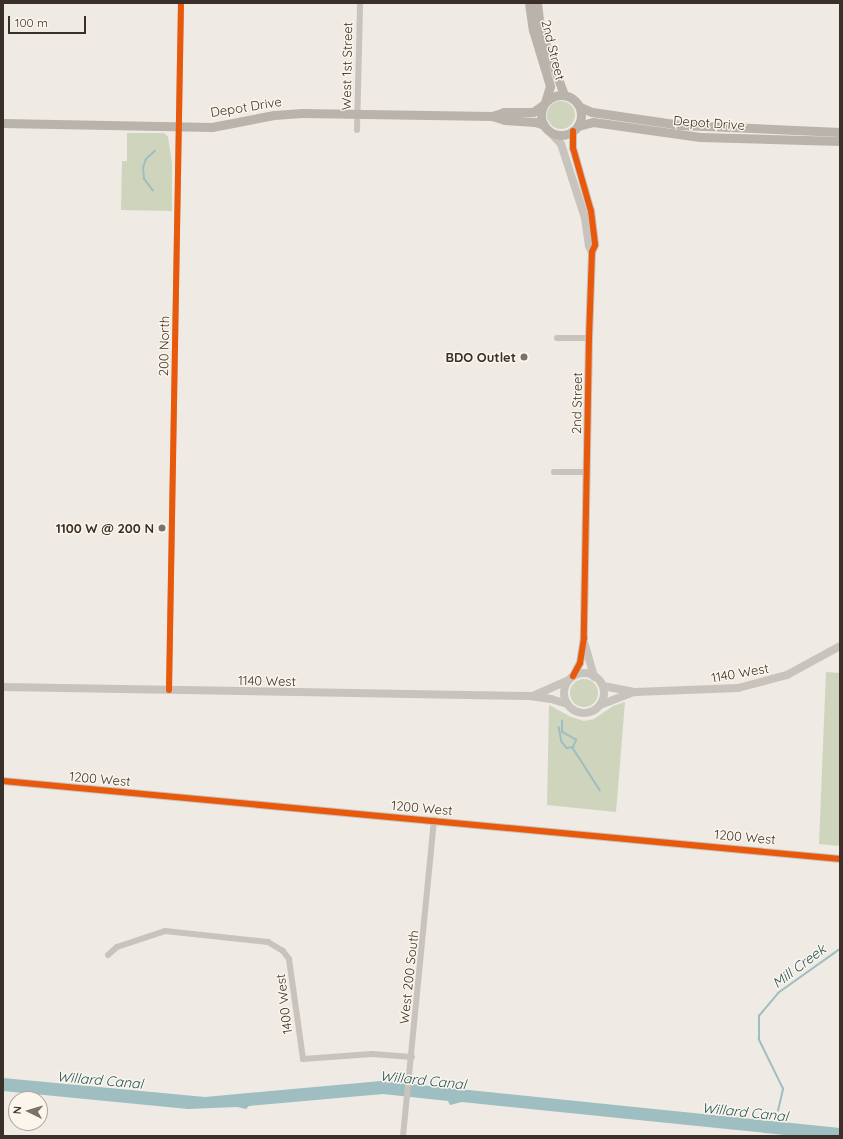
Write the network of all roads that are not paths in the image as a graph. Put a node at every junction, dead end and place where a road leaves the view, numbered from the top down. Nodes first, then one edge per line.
1 (181, 3) edge
2 (360, 3) edge
3 (529, 3) edge
4 (537, 3) edge
5 (564, 95) junction
6 (544, 104) junction
7 (580, 107) junction
8 (358, 114) junction
9 (492, 116) junction
10 (3, 123) edge
11 (544, 125) junction
12 (179, 127) junction
13 (576, 129) junction
14 (357, 130) dead end
15 (840, 132) edge
16 (551, 133) junction
17 (840, 141) edge
18 (592, 252) junction
19 (557, 338) dead end
20 (589, 338) junction
21 (554, 472) dead end
22 (587, 472) junction
23 (584, 638) junction
24 (840, 646) edge
25 (594, 676) junction
26 (570, 679) junction
27 (603, 686) junction
28 (3, 687) edge
29 (170, 690) junction
30 (635, 692) junction
31 (530, 696) junction
32 (567, 704) junction
33 (600, 705) junction
34 (3, 781) edge
35 (434, 820) junction
36 (840, 858) edge
37 (108, 955) dead end
38 (412, 1057) junction
39 (403, 1136) edge

1 - 12 street, 200 North
2 - 8 street, West 1st Street
3 - 6 main road, 2nd Street
4 - 5 main road, 2nd Street
5 - 6 main road
5 - 7 main road
6 - 9 main road, Depot Drive
6 - 11 main road
7 - 13 main road
7 - 15 main road, Depot Drive
8 - 9 main road, Depot Drive
8 - 12 main road, Depot Drive
8 - 14 street, West 1st Street
9 - 11 main road, Depot Drive
10 - 12 main road, Depot Drive
11 - 16 main road
12 - 29 street, 200 North
13 - 16 main road
13 - 17 main road, Depot Drive
13 - 18 street, 2nd Street
16 - 18 street, 2nd Street
18 - 20 street, 2nd Street
19 - 20 street
20 - 22 street, 2nd Street
21 - 22 street
22 - 23 street, 2nd Street
23 - 25 street, 2nd Street
23 - 26 street, 2nd Street
24 - 30 street, 1140 West
25 - 26 street
25 - 27 street
26 - 31 street, 1140 West
26 - 32 street
27 - 30 street, 1140 West
27 - 33 street
28 - 29 street, 1140 West
29 - 31 street, 1140 West
30 - 33 street, 1140 West
31 - 32 street, 1140 West
32 - 33 street
34 - 35 street, 1200 West
35 - 36 street, 1200 West
35 - 38 street, West 200 South
37 - 38 street, 1400 West
38 - 39 street, West 200 South

